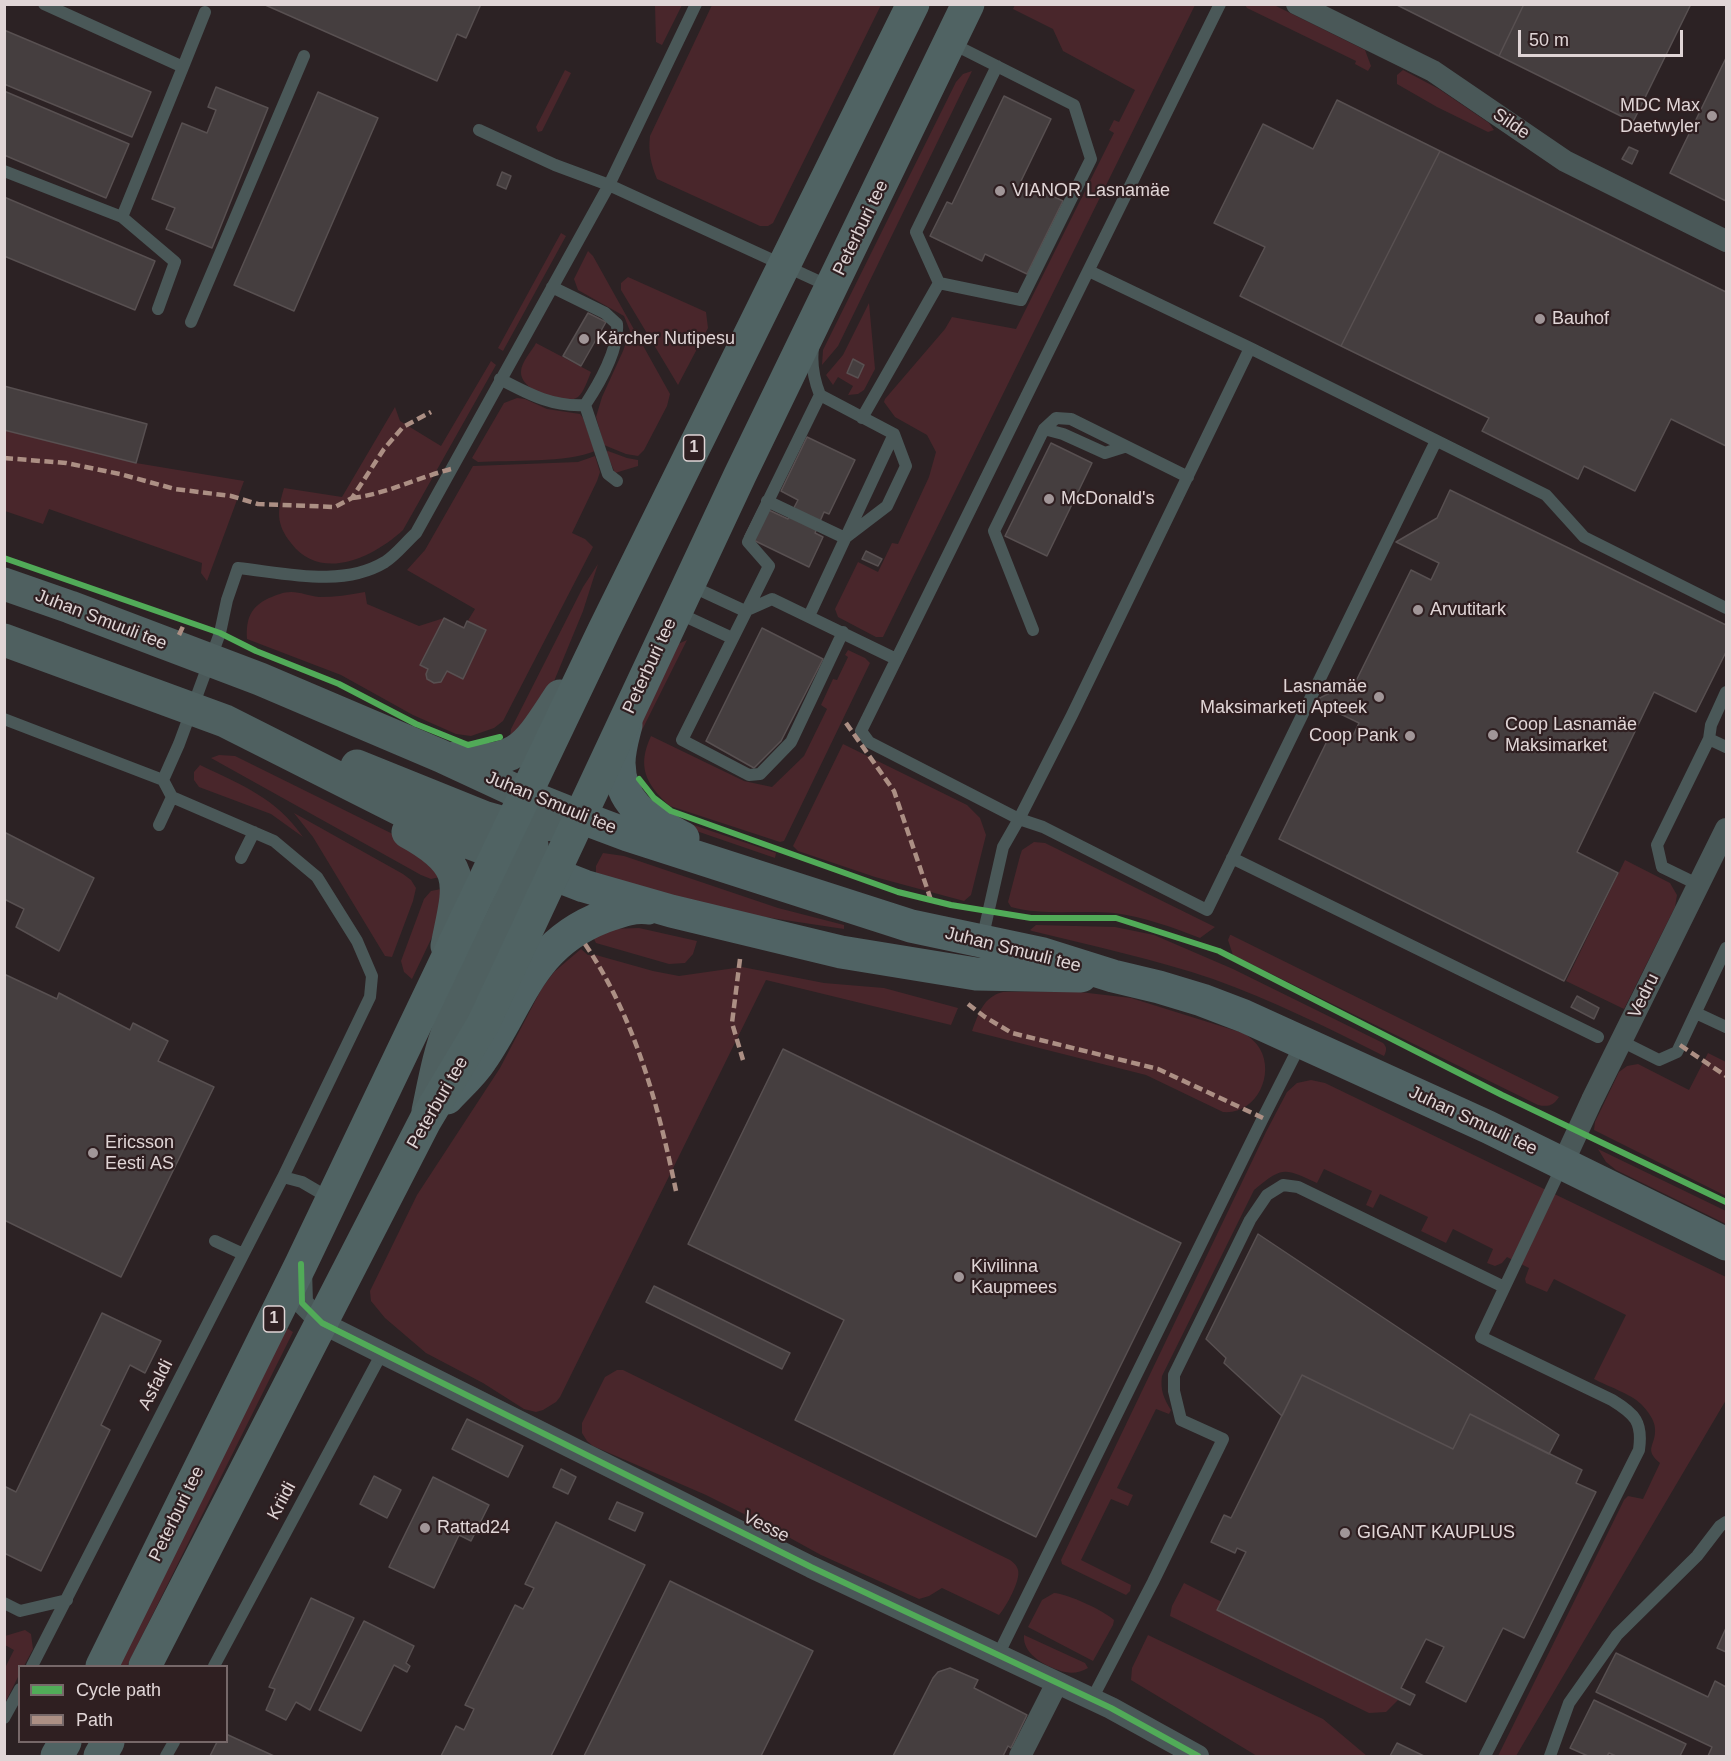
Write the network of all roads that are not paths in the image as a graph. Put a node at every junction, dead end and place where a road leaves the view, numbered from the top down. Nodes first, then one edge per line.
1 (44, 4) edge
2 (696, 4) edge
3 (913, 4) edge
4 (968, 4) edge
5 (1220, 4) edge
6 (1297, 4) edge
7 (205, 12) dead end
8 (950, 43) junction
9 (303, 56) dead end
10 (997, 66) junction
11 (183, 67) junction
12 (479, 130) dead end
13 (4, 171) edge
14 (609, 184) junction
15 (122, 217) junction
16 (1726, 241) edge
17 (784, 265) junction
18 (1089, 271) junction
19 (939, 283) junction
20 (552, 287) junction
21 (832, 287) junction
22 (158, 309) dead end
23 (817, 317) junction
24 (191, 322) dead end
25 (1250, 348) junction
26 (500, 380) junction
27 (820, 395) junction
28 (585, 405) junction
29 (862, 417) junction
30 (894, 434) junction
31 (1436, 441) junction
32 (1188, 477) junction
33 (617, 482) dead end
34 (767, 501) junction
35 (845, 538) junction
36 (4, 584) edge
37 (682, 598) junction
38 (1726, 608) edge
39 (745, 612) junction
40 (809, 616) junction
41 (604, 630) junction
42 (1033, 630) dead end
43 (843, 632) junction
44 (732, 638) junction
45 (4, 640) edge
46 (896, 659) junction
47 (209, 660) junction
48 (1726, 692) edge
49 (191, 708) junction
50 (627, 716) junction
51 (4, 719) edge
52 (225, 721) junction
53 (1709, 738) junction
54 (1726, 747) edge
55 (441, 756) junction
56 (163, 780) junction
57 (525, 795) junction
58 (172, 797) junction
59 (580, 817) junction
60 (1019, 819) junction
61 (159, 825) dead end
62 (524, 825) junction
63 (1726, 829) edge
64 (254, 832) junction
65 (241, 858) dead end
66 (1232, 858) junction
67 (525, 864) junction
68 (739, 870) junction
69 (1699, 885) junction
70 (671, 911) junction
71 (1726, 948) edge
72 (979, 958) junction
73 (442, 969) junction
74 (1696, 1013) junction
75 (1726, 1027) edge
76 (1598, 1036) dead end
77 (1621, 1041) junction
78 (1302, 1042) junction
79 (425, 1121) junction
80 (1563, 1163) junction
81 (283, 1177) junction
82 (332, 1199) junction
83 (215, 1241) dead end
84 (1726, 1244) edge
85 (243, 1254) junction
86 (301, 1264) junction
87 (1504, 1287) junction
88 (322, 1323) junction
89 (382, 1353) junction
90 (1726, 1521) edge
91 (67, 1600) junction
92 (4, 1603) edge
93 (998, 1655) junction
94 (33, 1665) edge
95 (102, 1665) edge
96 (146, 1665) edge
97 (215, 1665) edge
98 (1057, 1683) junction
99 (18, 1693) edge
100 (1092, 1699) junction
101 (4, 1718) edge
102 (1020, 1756) edge
103 (1198, 1756) edge
104 (1485, 1756) edge
105 (1550, 1756) edge

1 - 11 lane
2 - 14 lane
3 - 17 highway, Peterburi tee / 1
4 - 8 highway, Peterburi tee / 1
5 - 18 lane
6 - 16 street, Silde
7 - 11 lane
8 - 10 lane
8 - 21 highway, Peterburi tee / 1
9 - 24 lane
10 - 19 lane
10 - 19 lane
11 - 15 lane
12 - 14 lane
13 - 15 lane
14 - 17 lane
14 - 20 lane
15 - 22 lane
17 - 21 lane
17 - 41 highway, Peterburi tee / 1
18 - 25 lane
18 - 46 lane
19 - 29 lane
20 - 26 lane
20 - 28 lane
21 - 23 highway, Peterburi tee / 1
23 - 27 lane
23 - 37 highway, Peterburi tee / 1
25 - 31 lane
25 - 32 lane
26 - 28 lane
26 - 47 lane
27 - 29 lane
27 - 34 lane
28 - 33 lane
29 - 30 lane
30 - 35 lane
30 - 35 lane
31 - 38 lane
31 - 66 lane
32 - 42 lane
32 - 60 lane
34 - 35 lane
34 - 39 lane
35 - 40 lane
36 - 47 main road, Juhan Smuuli tee
37 - 39 lane
37 - 44 lane
37 - 50 highway, Peterburi tee / 1
39 - 40 lane
39 - 44 lane
40 - 43 lane
41 - 55 main road
41 - 57 highway, Peterburi tee / 1
43 - 44 lane
43 - 46 lane
45 - 49 main road, Juhan Smuuli tee
46 - 60 lane
47 - 49 lane
47 - 55 main road, Juhan Smuuli tee
48 - 53 lane
49 - 52 main road, Juhan Smuuli tee
49 - 56 lane
50 - 59 highway, Peterburi tee / 1
50 - 68 main road
51 - 56 lane
52 - 62 main road
52 - 67 main road, Juhan Smuuli tee
52 - 73 main road
53 - 54 lane
53 - 69 lane
55 - 57 main road, Juhan Smuuli tee
56 - 58 lane
57 - 59 main road, Juhan Smuuli tee
57 - 62 highway, Peterburi tee / 1
58 - 61 lane
58 - 64 lane, Asfaldi
59 - 62 main road
59 - 67 highway, Peterburi tee / 1
59 - 68 main road, Juhan Smuuli tee
60 - 66 lane
60 - 72 lane
62 - 67 highway, Peterburi tee / 1
63 - 69 street, Vedru
64 - 65 lane
64 - 81 lane, Asfaldi
66 - 76 lane
67 - 70 main road, Juhan Smuuli tee
67 - 73 highway, Peterburi tee / 1
67 - 79 highway, Peterburi tee / 1
68 - 72 main road, Juhan Smuuli tee
69 - 77 street, Vedru
70 - 72 main road, Juhan Smuuli tee
70 - 79 main road
71 - 74 lane
72 - 78 main road, Juhan Smuuli tee
73 - 82 highway, Peterburi tee / 1
74 - 75 lane
74 - 77 lane
77 - 80 street, Vedru
78 - 80 main road, Juhan Smuuli tee
78 - 93 lane
79 - 88 highway, Peterburi tee / 1
80 - 84 main road, Juhan Smuuli tee
80 - 87 lane
81 - 82 lane
81 - 85 lane, Asfaldi
82 - 86 highway, Peterburi tee / 1
83 - 85 lane
85 - 91 lane, Asfaldi
86 - 88 street, Peterburi tee
86 - 95 highway, Peterburi tee / 1
87 - 100 lane
87 - 104 lane
88 - 89 street, Vesse
88 - 96 highway, Peterburi tee / 1
89 - 93 street, Vesse
89 - 97 lane, Kriidi
90 - 105 lane
91 - 92 lane
91 - 94 lane, Asfaldi
93 - 98 street, Vesse
98 - 100 street, Vesse
98 - 102 street
99 - 101 lane
100 - 103 street, Vesse

